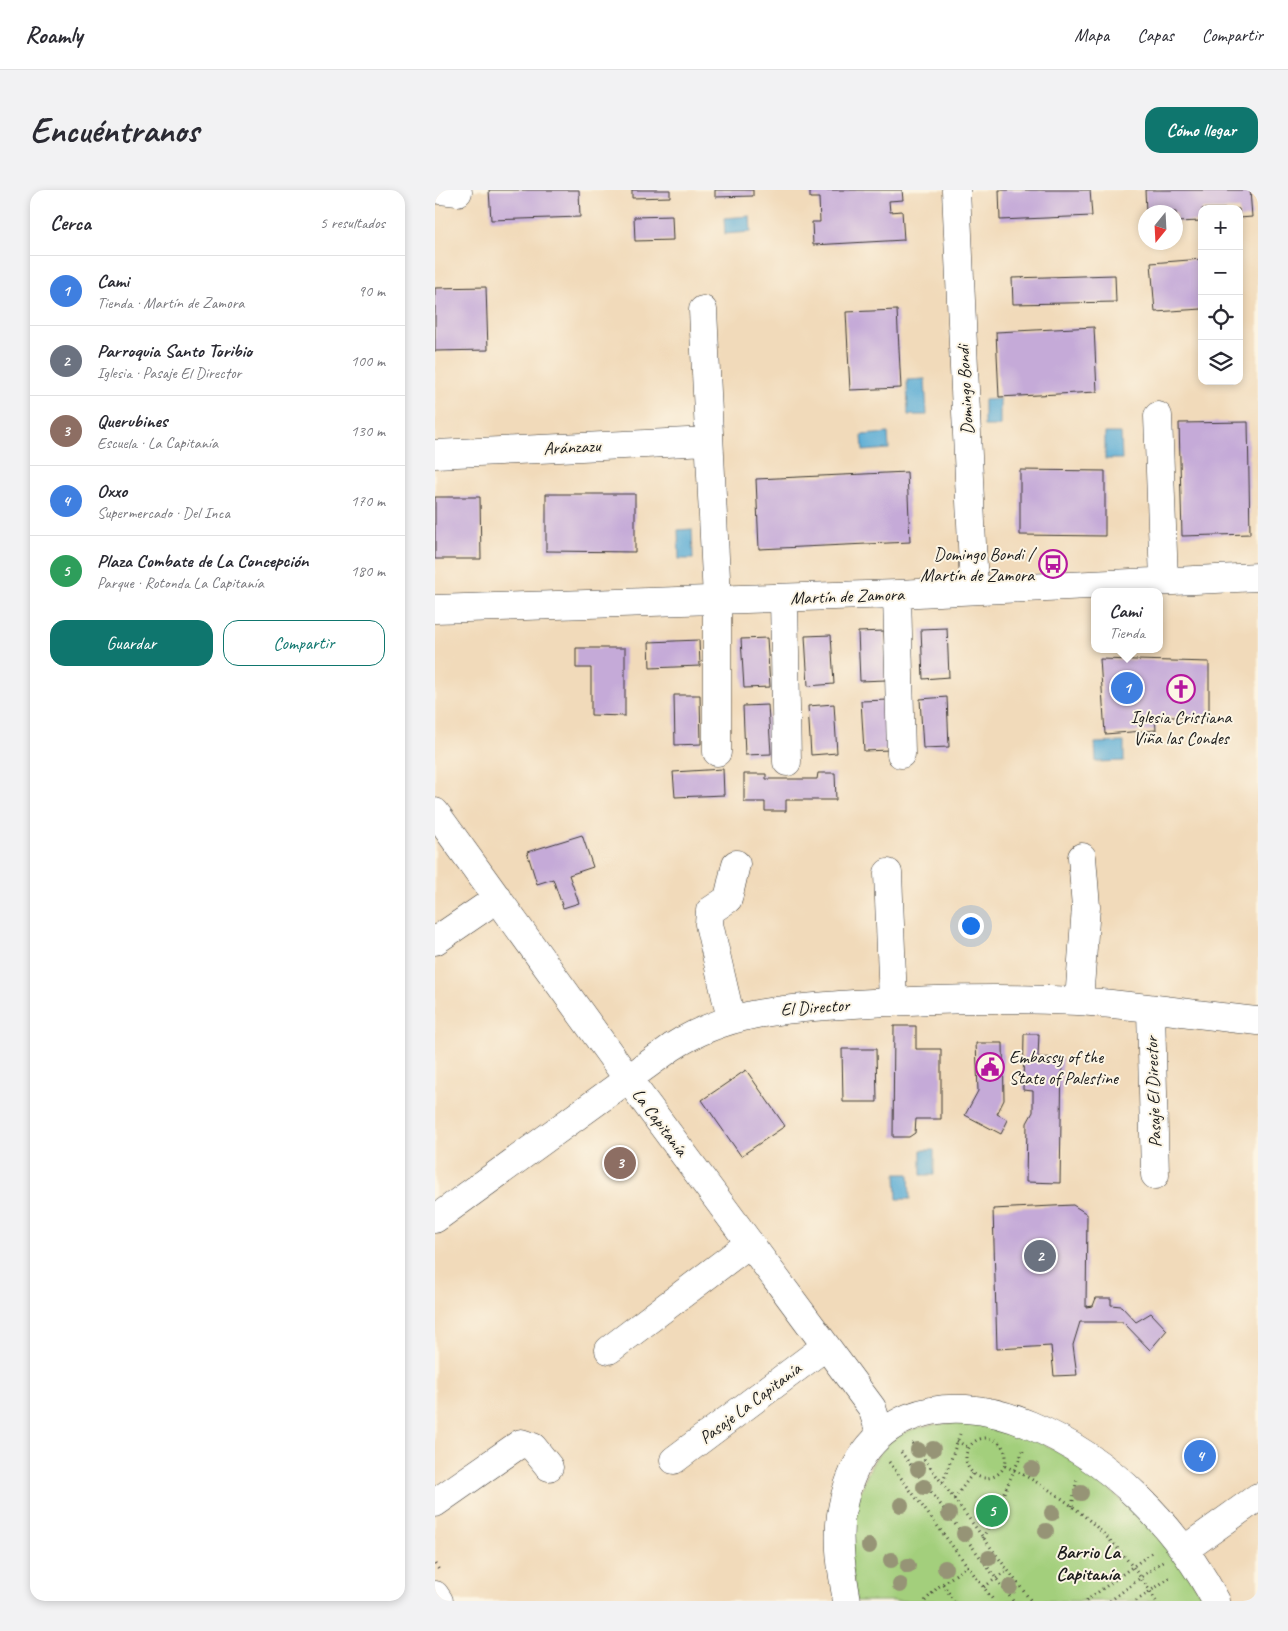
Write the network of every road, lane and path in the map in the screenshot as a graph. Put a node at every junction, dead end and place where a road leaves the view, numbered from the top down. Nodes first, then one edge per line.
1 (955, 190) edge
2 (703, 310) dead end
3 (1158, 416) dead end
4 (709, 441) junction
5 (435, 454) edge
6 (1258, 577) edge
7 (1164, 581) junction
8 (974, 590) junction
9 (897, 594) junction
10 (784, 598) junction
11 (717, 599) junction
12 (435, 609) edge
13 (717, 752) dead end
14 (901, 754) dead end
15 (787, 762) dead end
16 (435, 812) edge
17 (1082, 857) dead end
18 (736, 864) dead end
19 (888, 873) dead end
20 (497, 898) junction
21 (435, 941) edge
22 (1079, 1001) junction
23 (893, 1002) junction
24 (1151, 1010) junction
25 (731, 1019) junction
26 (1258, 1022) edge
27 (628, 1079) junction
28 (1155, 1175) dead end
29 (435, 1219) edge
30 (750, 1243) junction
31 (826, 1346) junction
32 (609, 1350) dead end
33 (960, 1433) dead end
34 (889, 1440) junction
35 (910, 1440) dead end
36 (957, 1441) junction
37 (1027, 1442) dead end
38 (969, 1448) junction
39 (887, 1459) dead end
40 (674, 1460) dead end
41 (1005, 1466) junction
42 (549, 1467) dead end
43 (1014, 1470) junction
44 (1079, 1471) dead end
45 (973, 1473) junction
46 (942, 1483) junction
47 (1258, 1496) edge
48 (954, 1499) junction
49 (435, 1504) edge
50 (1072, 1506) junction
51 (983, 1538) junction
52 (1172, 1556) junction
53 (969, 1565) junction
54 (1134, 1567) junction
55 (1008, 1570) junction
56 (996, 1578) junction
57 (1141, 1578) junction
58 (943, 1584) junction
59 (984, 1587) junction
60 (1150, 1591) junction
61 (435, 1595) edge
62 (439, 1601) edge
63 (847, 1601) edge
64 (925, 1601) edge
65 (954, 1601) edge
66 (994, 1601) edge
67 (1013, 1601) edge
68 (1031, 1601) edge
69 (1086, 1601) edge
70 (1110, 1601) edge
71 (1136, 1601) edge
72 (1156, 1601) edge
73 (1217, 1601) edge

1 - 8 street, Domingo Bondi
2 - 4 street
3 - 7 street
4 - 5 street, Aránzazu
4 - 11 street
6 - 7 street, Martín de Zamora
7 - 8 street, Martín de Zamora
8 - 9 street, Martín de Zamora
9 - 10 street, Martín de Zamora
9 - 14 street
10 - 11 street, Martín de Zamora
10 - 15 street
11 - 12 street, Martín de Zamora
11 - 13 street
16 - 20 street, La Capitanía
17 - 22 street
18 - 25 street
19 - 23 street
20 - 21 street
20 - 27 street, La Capitanía
22 - 23 street, El Director
22 - 24 street, El Director
23 - 25 street, El Director
24 - 26 street, El Director
24 - 28 street, Pasaje El Director
25 - 27 street, El Director
27 - 29 street, El Director
27 - 30 street, La Capitanía
30 - 31 street, La Capitanía
30 - 32 street
31 - 34 street, La Capitanía
31 - 40 street, Pasaje La Capitanía
33 - 36 path
34 - 52 street
34 - 56 path
34 - 63 street
35 - 46 path
36 - 38 path
36 - 46 path
37 - 43 path
38 - 41 path
38 - 45 path
39 - 53 path
41 - 43 path
41 - 45 path
42 - 49 street
43 - 50 path
43 - 51 path
44 - 50 path
45 - 48 path
46 - 48 path
47 - 52 street
48 - 51 path
50 - 54 path
51 - 55 path
52 - 54 path
52 - 57 path
52 - 60 path
52 - 73 street
53 - 58 path
53 - 59 path
54 - 57 path
54 - 69 path
55 - 56 path
55 - 68 path
56 - 59 path
56 - 67 path
57 - 60 path
57 - 70 path
58 - 64 path
58 - 65 path
59 - 66 path
60 - 71 path
60 - 72 path
61 - 62 street

